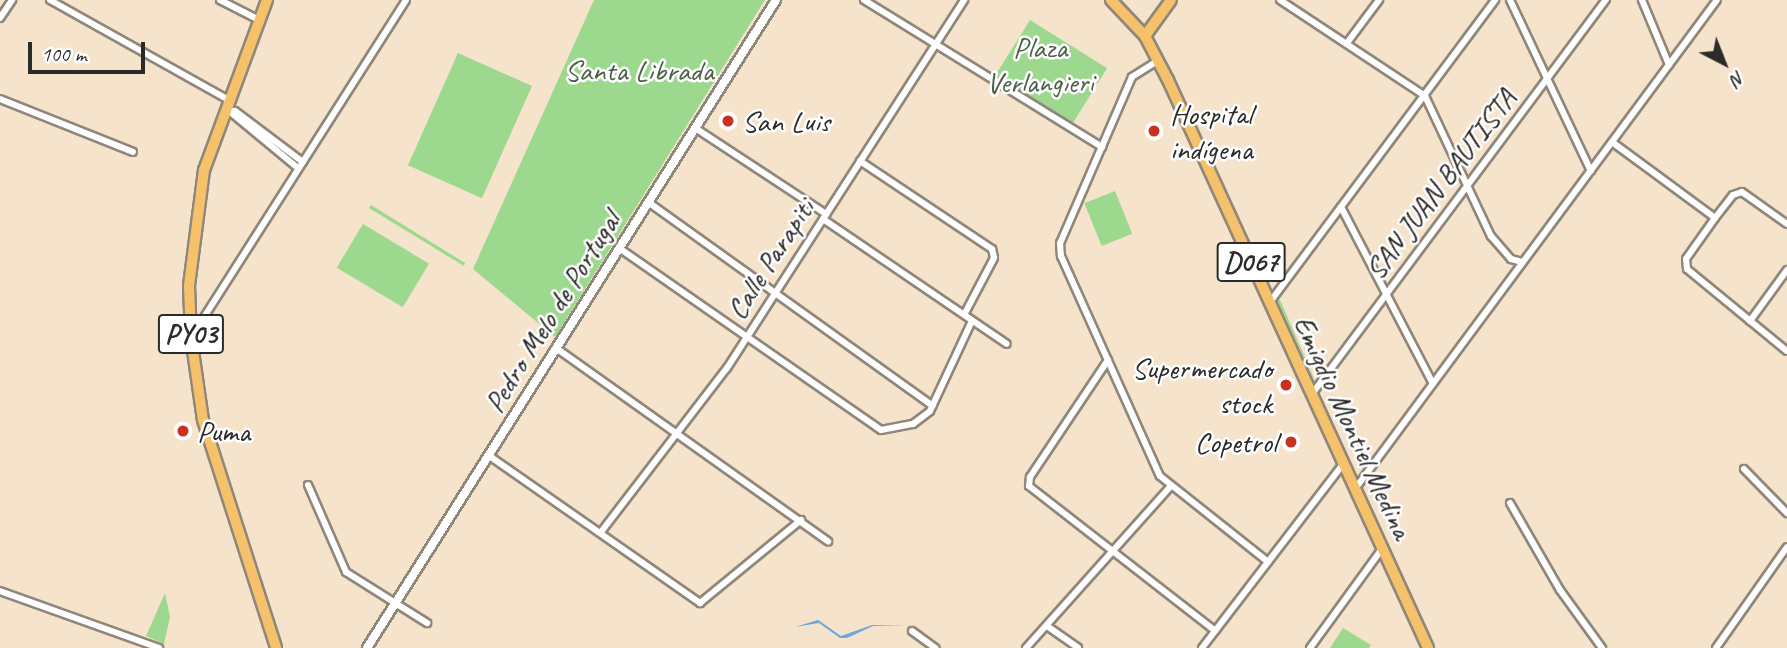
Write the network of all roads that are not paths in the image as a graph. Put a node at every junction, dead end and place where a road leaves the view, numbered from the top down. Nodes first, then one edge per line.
1 (12, 0) edge
2 (50, 0) edge
3 (220, 0) edge
4 (267, 0) edge
5 (406, 0) edge
6 (776, 0) edge
7 (864, 0) edge
8 (964, 0) edge
9 (1111, 0) edge
10 (1171, 0) edge
11 (1280, 0) edge
12 (1379, 0) edge
13 (1495, 0) edge
14 (1510, 0) edge
15 (1606, 0) edge
16 (1642, 0) edge
17 (1717, 0) edge
18 (0, 18) edge
19 (259, 20) junction
20 (1144, 36) junction
21 (1347, 43) junction
22 (935, 44) junction
23 (1159, 60) junction
24 (1669, 65) junction
25 (1547, 79) junction
26 (1425, 96) junction
27 (0, 99) edge
28 (226, 106) junction
29 (695, 128) junction
30 (1612, 142) junction
31 (1102, 147) junction
32 (133, 152) dead end
33 (860, 161) junction
34 (301, 165) junction
35 (1591, 171) junction
36 (1468, 184) junction
37 (648, 202) junction
38 (1341, 207) junction
39 (824, 217) junction
40 (1715, 218) junction
41 (1787, 224) edge
42 (619, 248) junction
43 (1522, 261) junction
44 (1787, 270) edge
45 (775, 293) junction
46 (1387, 294) junction
47 (1270, 302) junction
48 (965, 313) junction
49 (1750, 321) junction
50 (971, 323) junction
51 (191, 337) junction
52 (746, 338) junction
53 (1007, 345) dead end
54 (556, 348) junction
55 (1787, 351) edge
56 (1108, 359) junction
57 (1433, 384) junction
58 (1311, 395) junction
59 (933, 406) junction
60 (677, 433) junction
61 (488, 455) junction
62 (1343, 464) junction
63 (1744, 469) dead end
64 (308, 485) dead end
65 (1170, 487) junction
66 (1355, 489) junction
67 (1510, 503) dead end
68 (1787, 513) edge
69 (800, 520) junction
70 (601, 532) junction
71 (828, 541) dead end
72 (1787, 547) edge
73 (1382, 548) junction
74 (1112, 553) junction
75 (1268, 562) junction
76 (0, 591) edge
77 (395, 603) junction
78 (427, 623) dead end
79 (1047, 626) junction
80 (912, 631) dead end
81 (1215, 631) junction
82 (159, 648) edge
83 (276, 648) edge
84 (367, 648) edge
85 (935, 648) edge
86 (1026, 648) edge
87 (1078, 648) edge
88 (1202, 648) edge
89 (1310, 648) edge
90 (1428, 648) edge
91 (1602, 648) edge
92 (1716, 648) edge

1 - 18 street
2 - 28 street
3 - 19 street
4 - 19 highway, PY03
5 - 34 street
6 - 29 street, Pedro Melo de Portugal
7 - 22 street
8 - 22 street, Calle Parapiti
9 - 20 main road, D067
10 - 20 main road
11 - 21 street
12 - 21 street
13 - 26 street
14 - 25 street
15 - 25 street, SAN JUAN BAUTISTA
16 - 24 street
17 - 24 street
19 - 28 highway, PY03
20 - 23 main road, Emigdio Montiel Medina / D067
21 - 26 street
22 - 31 street
22 - 33 street, Calle Parapiti
23 - 31 street
23 - 47 main road, Emigdio Montiel Medina / D067
24 - 30 street
25 - 35 street
25 - 36 street, SAN JUAN BAUTISTA
26 - 36 street
26 - 38 street
27 - 32 street
28 - 34 street
28 - 34 street
28 - 51 highway, PY03
29 - 37 street, Pedro Melo de Portugal
29 - 39 street
30 - 35 street
30 - 40 street
31 - 56 street
33 - 39 street, Calle Parapiti
33 - 48 street
34 - 51 street
35 - 43 street
36 - 43 street
36 - 46 street, SAN JUAN BAUTISTA
37 - 42 street, Pedro Melo de Portugal
37 - 45 street
38 - 46 street
38 - 47 street
39 - 45 street, Calle Parapiti
39 - 48 street
40 - 41 street
40 - 49 street
42 - 52 street
42 - 54 street, Pedro Melo de Portugal
43 - 57 street
44 - 49 street
45 - 52 street, Calle Parapiti
45 - 59 street
46 - 57 street
46 - 58 street, SAN JUAN BAUTISTA
47 - 58 main road, Emigdio Montiel Medina / D067
48 - 50 street
49 - 55 street
50 - 53 street
50 - 59 street
51 - 83 highway, PY03
52 - 59 street
52 - 60 street, Calle Parapiti
54 - 60 street
54 - 61 street, Pedro Melo de Portugal
56 - 65 street
56 - 74 street
57 - 66 street
58 - 62 main road, Emigdio Montiel Medina / D067
60 - 69 street
60 - 70 street, Calle Parapiti
61 - 70 street
61 - 77 street, Pedro Melo de Portugal
62 - 66 main road, Emigdio Montiel Medina / D067
62 - 75 street
63 - 68 street
64 - 77 street
65 - 74 street
65 - 75 street
66 - 73 main road, Emigdio Montiel Medina / D067
67 - 91 street
69 - 70 street
69 - 71 street
72 - 92 street
73 - 89 street
73 - 90 main road, Emigdio Montiel Medina / D067
74 - 79 street
74 - 81 street
75 - 81 street
76 - 82 street
77 - 78 street
77 - 84 street, Pedro Melo de Portugal
79 - 86 street
79 - 87 street
80 - 85 street
81 - 88 street

